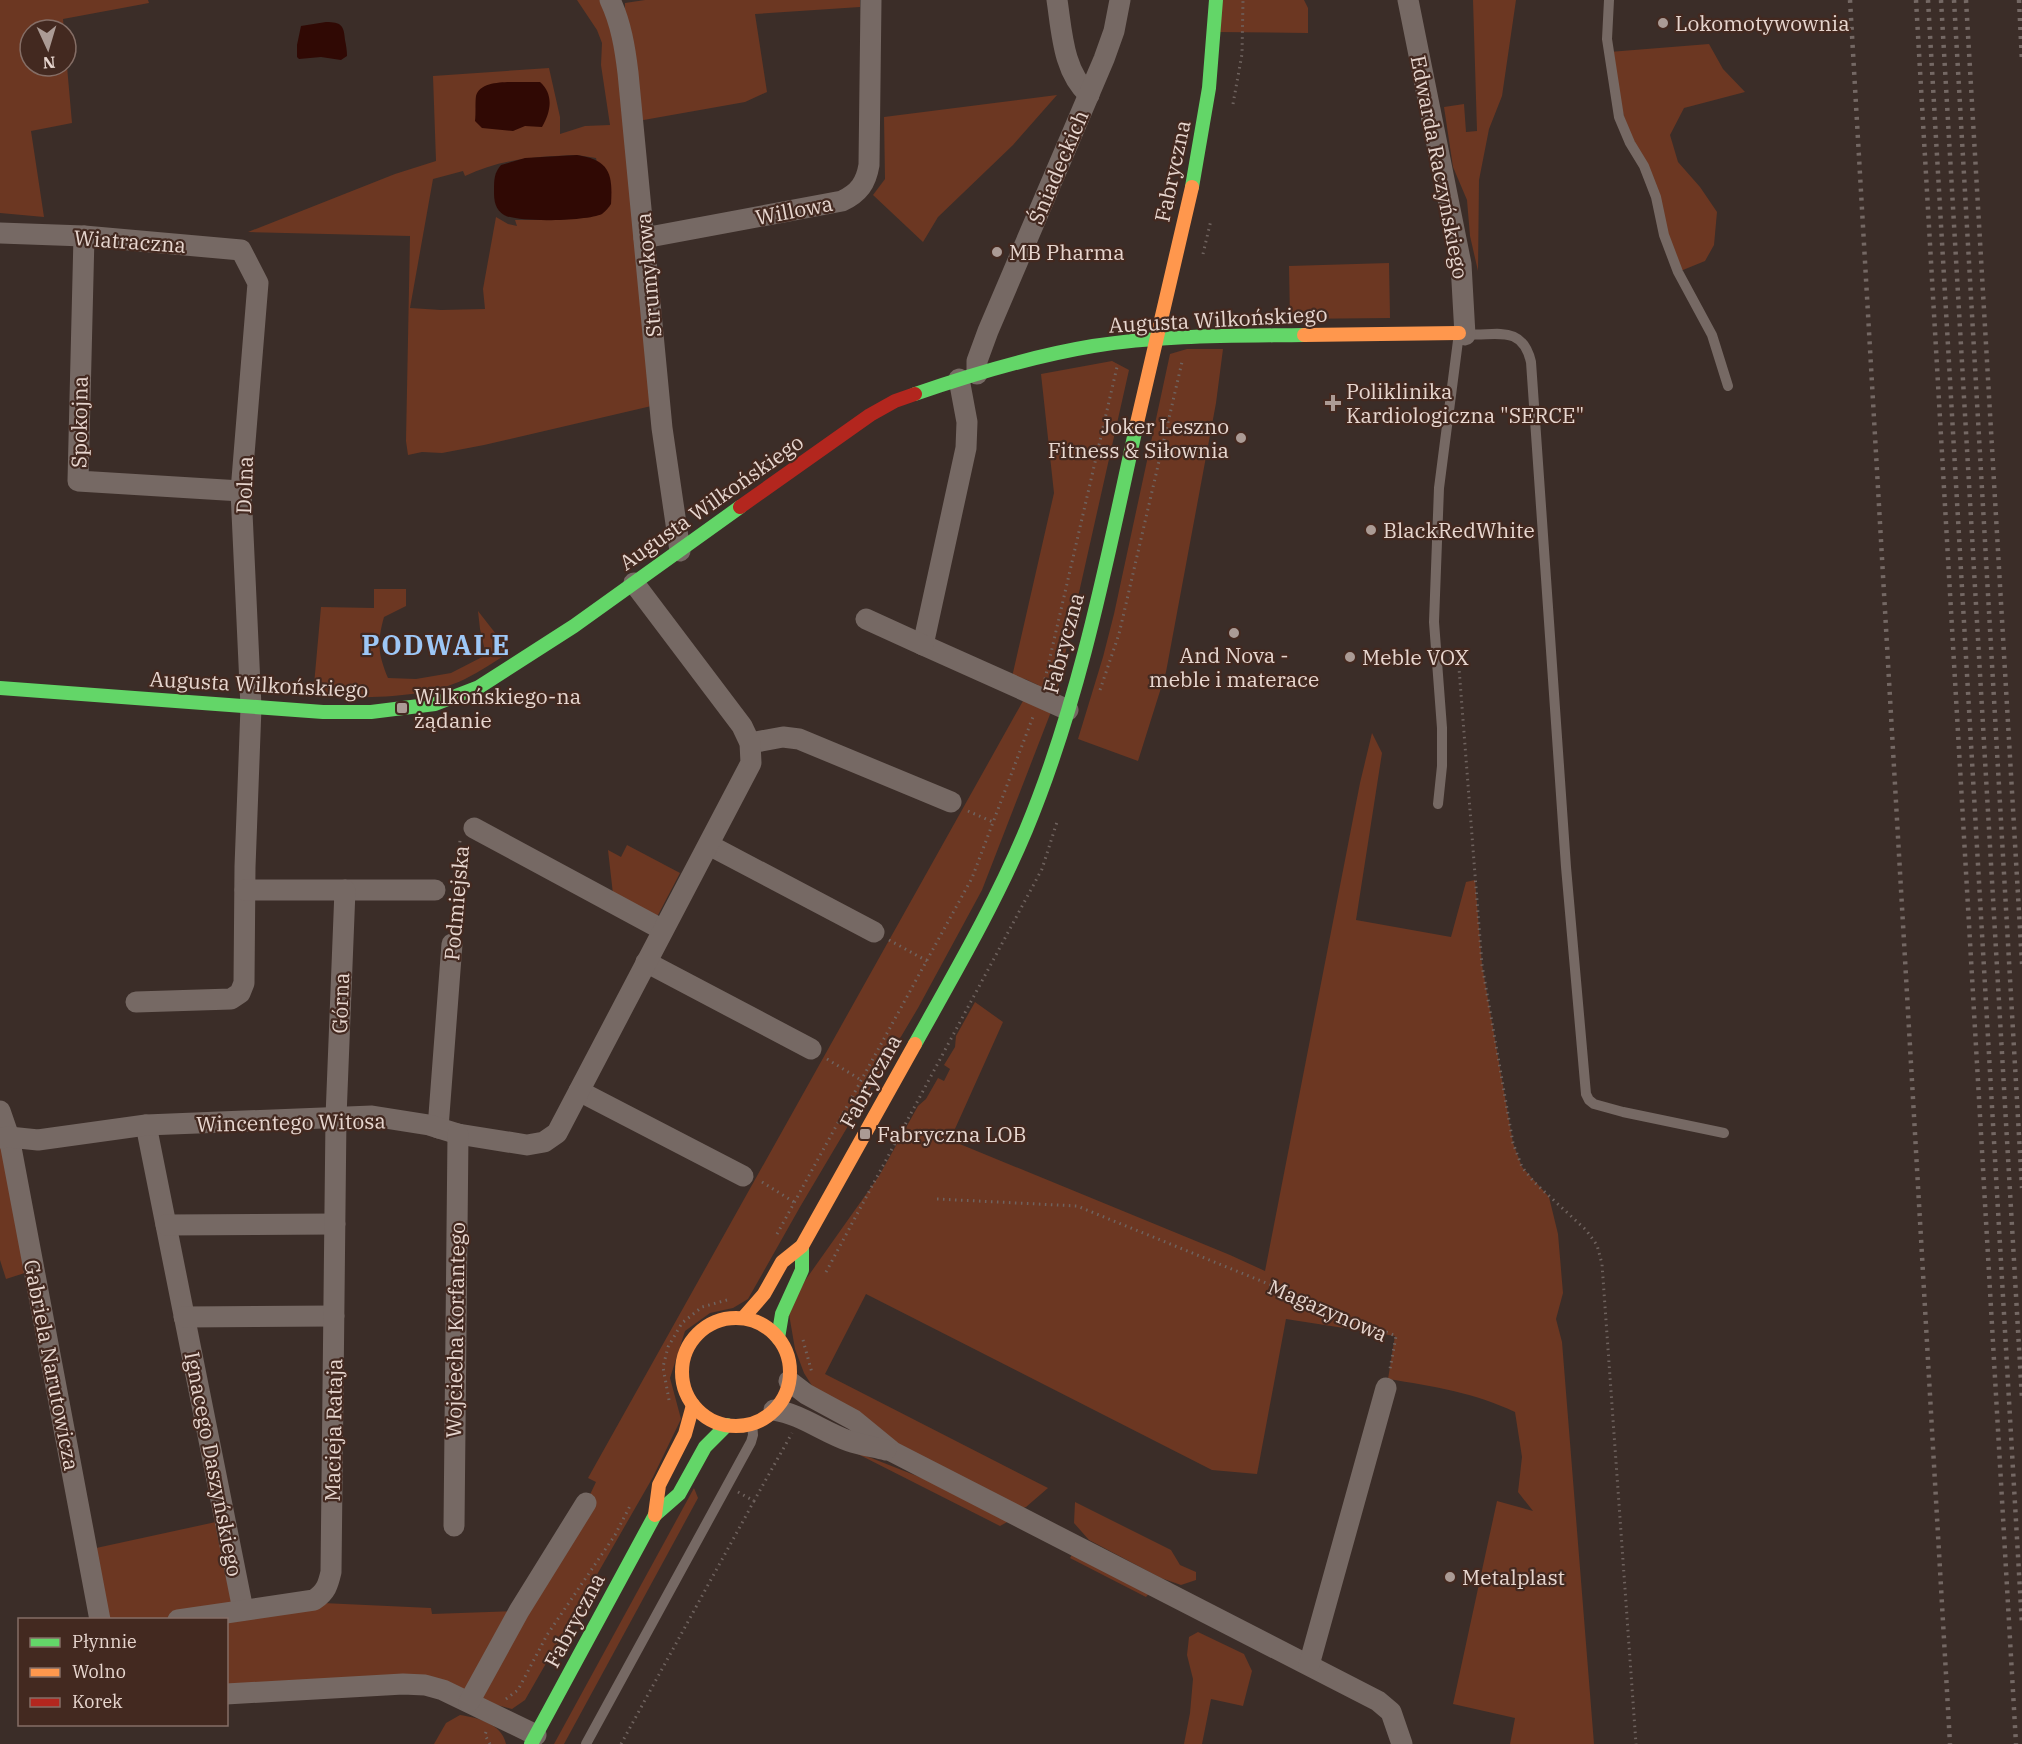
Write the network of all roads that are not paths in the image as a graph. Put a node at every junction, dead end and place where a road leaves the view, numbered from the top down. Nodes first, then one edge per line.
1 (610, 0) edge
2 (871, 0) edge
3 (1057, 0) edge
4 (1120, 0) edge
5 (1216, 0) edge
6 (1408, 0) edge
7 (1609, 0) edge
8 (1089, 95) junction
9 (0, 233) edge
10 (84, 236) junction
11 (644, 238) junction
12 (250, 266) joint
13 (1462, 334) junction
14 (1156, 340) junction
15 (968, 376) junction
16 (1728, 386) dead end
17 (241, 491) junction
18 (680, 551) junction
19 (634, 583) junction
20 (866, 619) dead end
21 (923, 645) junction
22 (0, 688) edge
23 (251, 707) junction
24 (1068, 710) junction
25 (750, 743) junction
26 (951, 802) road end
27 (1438, 804) dead end
28 (474, 828) road end
29 (709, 845) junction
30 (245, 890) junction
31 (345, 890) junction
32 (435, 890) dead end
33 (663, 930) junction
34 (874, 932) road end
35 (452, 944) road end
36 (646, 962) junction
37 (136, 1002) dead end
38 (811, 1049) road end
39 (579, 1091) junction
40 (0, 1112) edge
41 (336, 1117) junction
42 (146, 1125) junction
43 (438, 1128) junction
44 (1724, 1133) dead end
45 (458, 1134) junction
46 (4, 1138) edge
47 (743, 1176) road end
48 (334, 1224) junction
49 (166, 1225) junction
50 (802, 1246) junction
51 (334, 1316) junction
52 (184, 1317) junction
53 (743, 1318) junction
54 (778, 1338) junction
55 (789, 1381) junction
56 (1386, 1388) road end
57 (693, 1405) junction
58 (774, 1410) junction
59 (752, 1423) junction
60 (727, 1425) junction
61 (893, 1452) junction
62 (586, 1503) dead end
63 (655, 1515) junction
64 (454, 1526) dead end
65 (243, 1611) junction
66 (100, 1618) edge
67 (192, 1618) edge
68 (1309, 1665) junction
69 (228, 1694) edge
70 (469, 1702) junction
71 (534, 1739) edge
72 (586, 1744) edge
73 (1402, 1744) edge

1 - 11 street, Strumykowa
2 - 11 street, Willowa
3 - 8 street, Śniadeckich
4 - 8 street, Śniadeckich
5 - 14 street, Fabryczna
6 - 13 street, Edwarda Raczyńskiego
7 - 16 lane
8 - 15 street, Śniadeckich
9 - 10 street, Wiatraczna
10 - 12 street, Wiatraczna
10 - 17 street, Spokojna
11 - 18 street, Strumykowa
12 - 17 street, Dolna
13 - 14 street, Augusta Wilkońskiego
13 - 27 lane
13 - 44 lane
14 - 15 street, Augusta Wilkońskiego
14 - 24 street, Fabryczna
15 - 18 street, Augusta Wilkońskiego
15 - 21 street, Śniadeckich
17 - 23 street, Dolna
18 - 19 street, Augusta Wilkońskiego
19 - 23 street, Augusta Wilkońskiego
19 - 25 street
20 - 21 street
21 - 24 street
22 - 23 street, Augusta Wilkońskiego
23 - 30 street
24 - 50 street, Fabryczna
25 - 26 street
25 - 29 street
28 - 33 street, Podmiejska
29 - 33 street
29 - 34 street
30 - 31 street
30 - 37 street
31 - 32 street
31 - 41 street, Górna
33 - 36 street
35 - 43 street, Podmiejska
36 - 38 street
36 - 39 street
39 - 45 street, Wincentego Witosa
39 - 47 street
40 - 46 street, Gabriela Narutowicza
41 - 42 street, Wincentego Witosa
41 - 43 street, Wincentego Witosa
41 - 48 street, Macieja Rataja
42 - 46 street, Wincentego Witosa
42 - 49 street, Ignacego Daszyńskiego
43 - 45 street, Wincentego Witosa
45 - 64 street, Wojciecha Korfantego
46 - 66 street, Gabriela Narutowicza
48 - 49 street
48 - 51 street, Macieja Rataja
49 - 52 street, Ignacego Daszyńskiego
50 - 53 street, Fabryczna
50 - 54 street, Fabryczna
51 - 52 street
51 - 65 street, Macieja Rataja
52 - 65 street, Ignacego Daszyńskiego
53 - 54 street
53 - 57 street
54 - 55 street
55 - 58 street
55 - 61 street
56 - 68 street
57 - 60 street
57 - 63 street, Fabryczna
58 - 59 street
58 - 61 street
59 - 60 street
59 - 72 lane
60 - 63 street, Fabryczna
61 - 68 street
62 - 70 street
63 - 71 street, Fabryczna
65 - 67 street, Macieja Rataja
68 - 73 street
69 - 70 street
70 - 71 street

